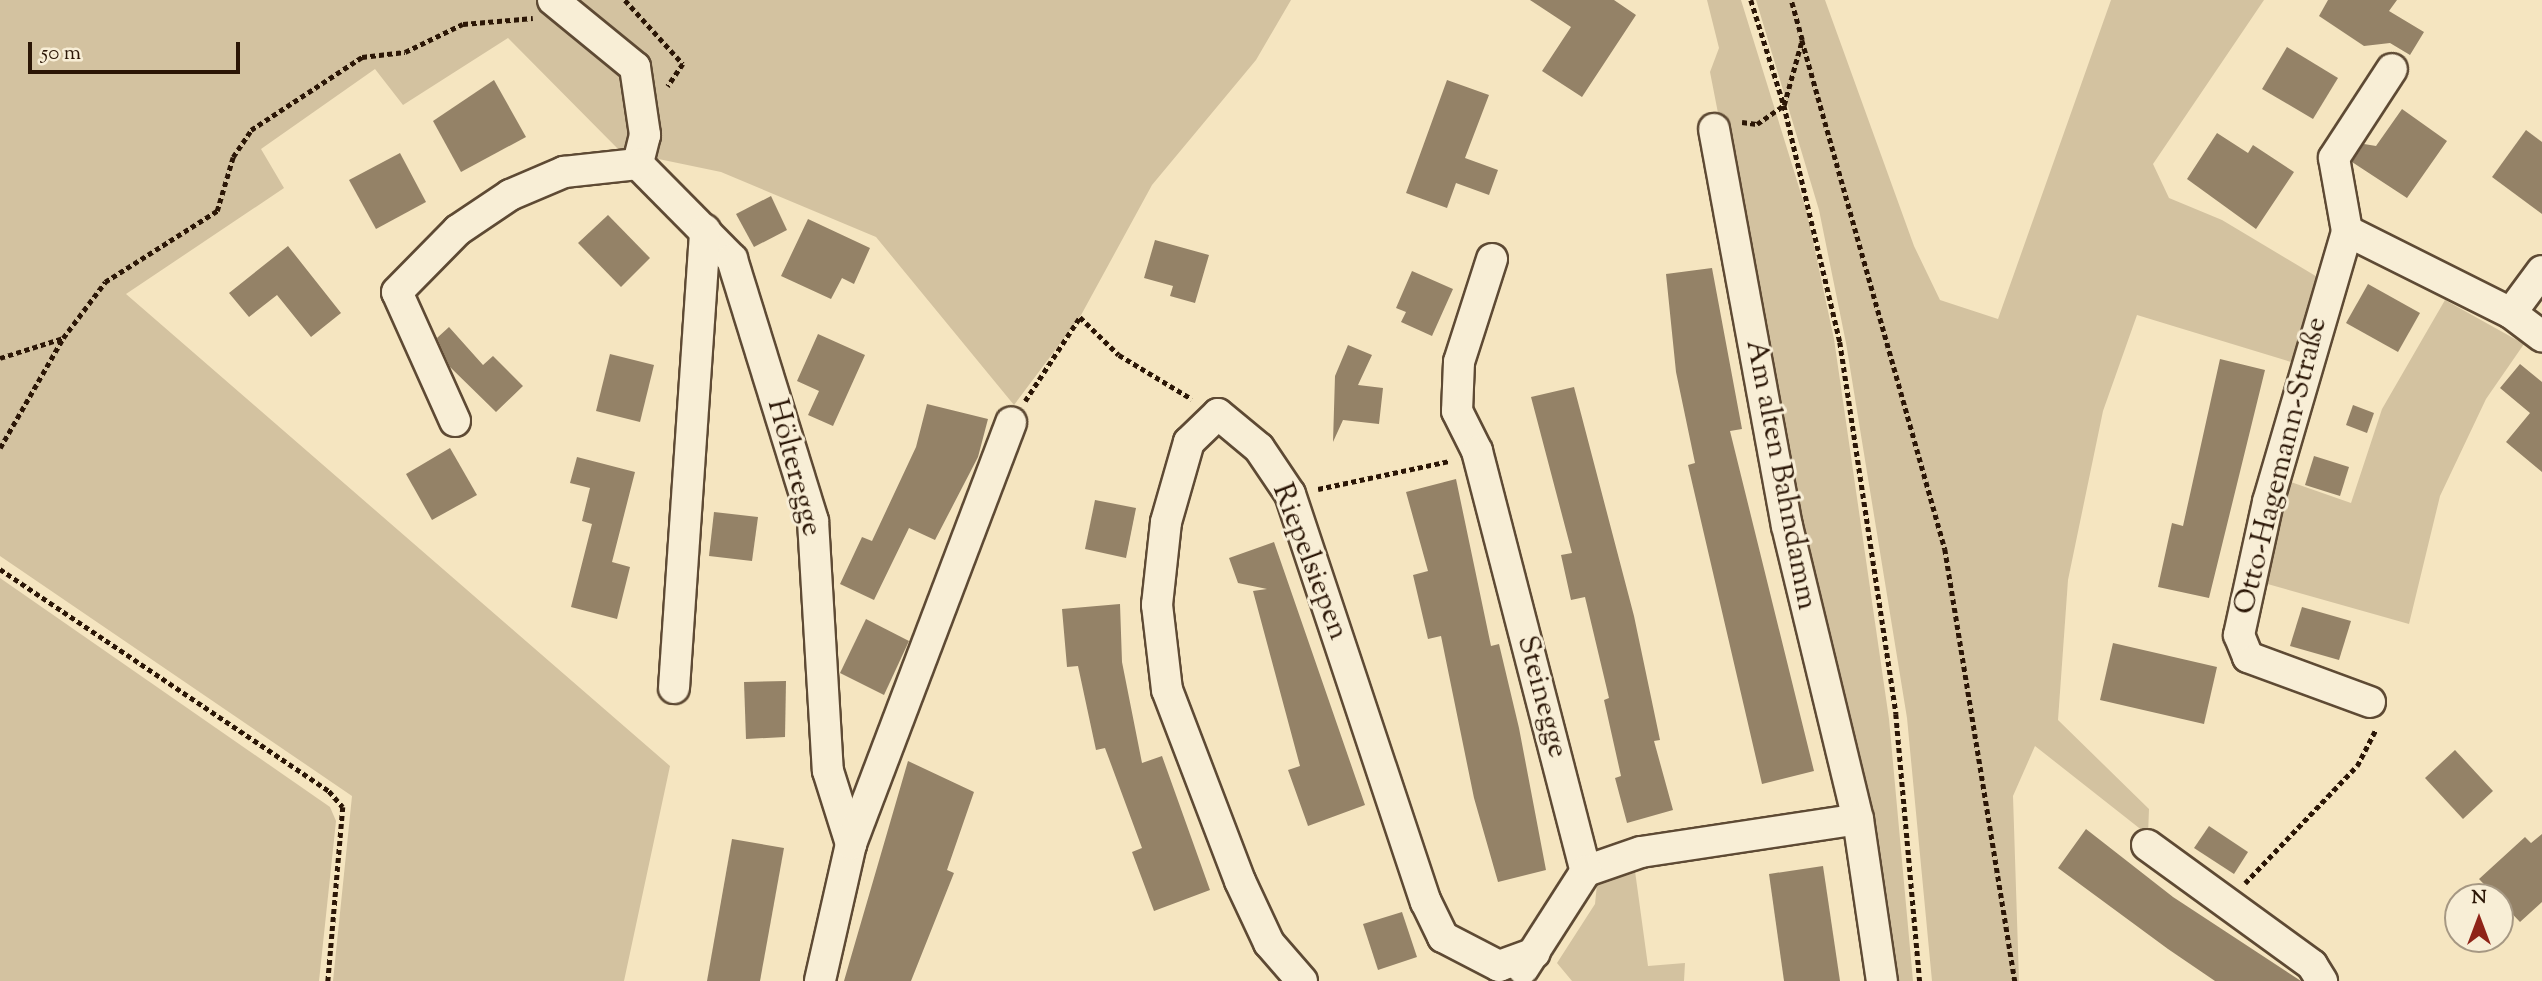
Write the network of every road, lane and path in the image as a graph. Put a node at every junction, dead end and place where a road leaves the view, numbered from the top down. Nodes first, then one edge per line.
1 (1751, 0) edge
2 (1791, 0) edge
3 (556, 2) edge
4 (1802, 40) junction
5 (2392, 69) dead end
6 (1784, 105) junction
7 (1724, 125) joint
8 (638, 164) junction
9 (705, 230) junction
10 (2347, 231) junction
11 (1492, 259) dead end
12 (2542, 271) edge
13 (2511, 313) junction
14 (2542, 336) edge
15 (63, 338) junction
16 (0, 358) edge
17 (1218, 414) junction
18 (455, 421) dead end
19 (1012, 422) joint
20 (0, 448) edge
21 (1477, 451) junction
22 (1290, 494) junction
23 (0, 569) edge
24 (674, 688) dead end
25 (2370, 702) joint
26 (1858, 819) junction
27 (851, 844) junction
28 (2147, 845) dead end
29 (1586, 871) junction
30 (2230, 904) junction
31 (1535, 953) junction
32 (328, 981) edge
33 (820, 981) edge
34 (1302, 981) edge
35 (1514, 981) edge
36 (1882, 981) edge
37 (1920, 981) edge
38 (2015, 981) edge
39 (2322, 981) edge

1 - 6 path
2 - 4 path
3 - 8 street
3 - 15 path
4 - 6 path
4 - 38 path
5 - 10 street, Otto-Hagemann-Straße
6 - 7 path
6 - 37 path
7 - 26 street, Am alten Bahndamm
8 - 9 street, Hölteregge
8 - 18 street
9 - 24 street
9 - 27 street, Hölteregge
10 - 13 street
10 - 25 street, Otto-Hagemann-Straße
11 - 21 street, Steinegge
12 - 13 street
13 - 14 street
15 - 16 path
15 - 20 path
17 - 19 path
17 - 22 street, Riepelsiepen
17 - 34 street
19 - 27 street
21 - 22 path
21 - 29 street, Steinegge
22 - 31 street, Riepelsiepen
23 - 32 path
25 - 30 path
26 - 29 street
26 - 36 street, Am alten Bahndamm
27 - 33 street
28 - 30 street
29 - 31 street
30 - 39 street
31 - 35 street

